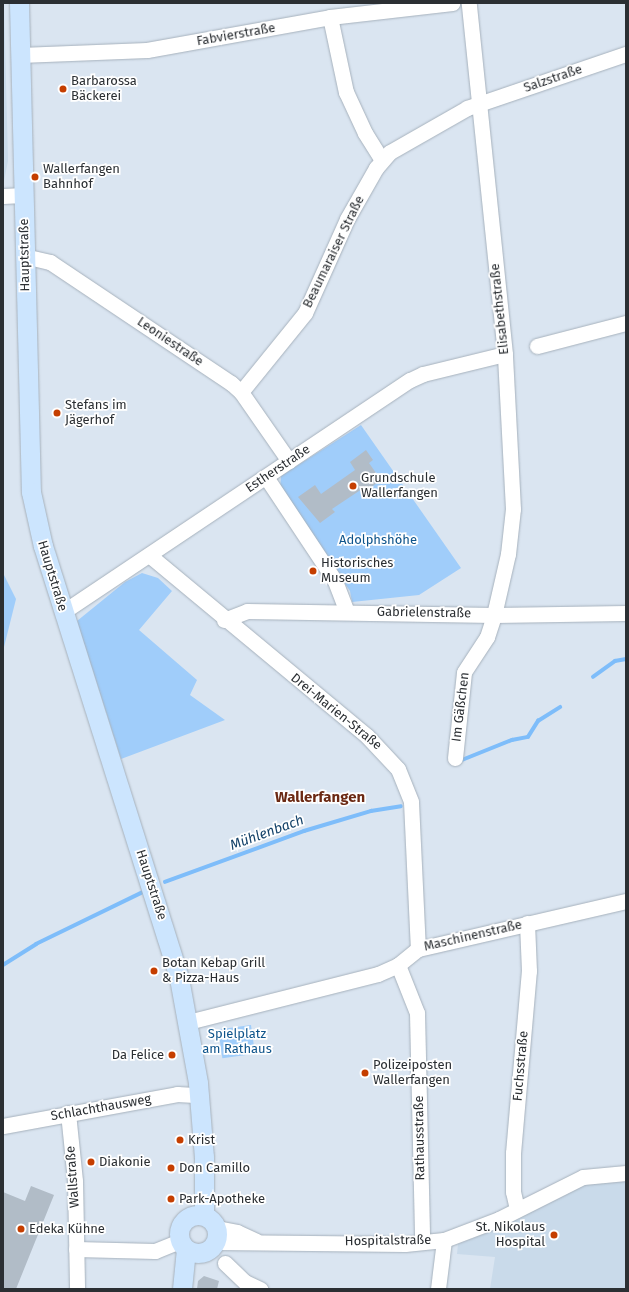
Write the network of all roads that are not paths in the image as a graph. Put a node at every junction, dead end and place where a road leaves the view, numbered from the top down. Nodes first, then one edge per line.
1 (19, 3) edge
2 (452, 3) edge
3 (469, 3) edge
4 (330, 18) junction
5 (626, 54) edge
6 (20, 55) junction
7 (480, 103) junction
8 (382, 160) junction
9 (23, 195) junction
10 (3, 196) edge
11 (24, 256) junction
12 (626, 323) edge
13 (537, 346) dead end
14 (505, 354) junction
15 (241, 392) junction
16 (289, 461) junction
17 (266, 477) junction
18 (149, 555) junction
19 (63, 612) junction
20 (347, 612) junction
21 (626, 613) edge
22 (494, 615) junction
23 (224, 620) junction
24 (455, 758) dead end
25 (626, 901) edge
26 (528, 923) junction
27 (418, 950) junction
28 (398, 966) junction
29 (188, 1022) junction
30 (199, 1095) junction
31 (68, 1113) junction
32 (3, 1126) edge
33 (626, 1173) edge
34 (517, 1209) junction
35 (207, 1225) junction
36 (444, 1240) junction
37 (422, 1242) junction
38 (188, 1248) junction
39 (76, 1249) junction
40 (225, 1264) dead end
41 (182, 1284) edge
42 (77, 1287) edge
43 (260, 1289) edge
44 (438, 1289) edge

1 - 6 main road, Hauptstraße
2 - 4 street, Fabvierstraße
3 - 7 street, Elisabethstraße
4 - 6 street, Fabvierstraße
4 - 8 street
5 - 7 street, Salzstraße
6 - 9 main road, Hauptstraße
7 - 8 street, Beaumaraiser Straße
7 - 14 street, Elisabethstraße
8 - 15 street, Beaumaraiser Straße
9 - 10 street
9 - 11 main road, Hauptstraße
11 - 15 street, Leoniestraße
11 - 19 main road, Hauptstraße
12 - 13 street
14 - 16 street, Estherstraße
14 - 22 street, Elisabethstraße
15 - 16 street, Leoniestraße
16 - 17 street, Estherstraße
17 - 18 street, Estherstraße
17 - 20 street
18 - 19 street, Estherstraße
18 - 23 street, Drei-Marien-Straße
19 - 29 main road, Hauptstraße
20 - 22 street, Gabrielenstraße
20 - 23 street, Gabrielenstraße
21 - 22 street, Gabrielenstraße
22 - 24 street, Im Gäßchen
23 - 27 street, Drei-Marien-Straße
25 - 26 street, Maschinenstraße
26 - 27 street, Maschinenstraße
26 - 34 street, Fuchsstraße
27 - 28 street, Maschinenstraße
28 - 29 street, Maschinenstraße
28 - 37 street, Rathausstraße
29 - 30 main road, Hauptstraße
30 - 31 street, Schlachthausweg
30 - 35 main road, Hauptstraße
31 - 32 street, Schlachthausweg
31 - 39 street, Wallstraße
33 - 34 street, Hospitalstraße
34 - 36 street, Hospitalstraße
35 - 37 street, Hospitalstraße
35 - 38 main road
35 - 38 main road
36 - 37 street, Hospitalstraße
36 - 44 street
38 - 39 street
38 - 41 main road
39 - 42 street, Wallstraße
40 - 43 street

